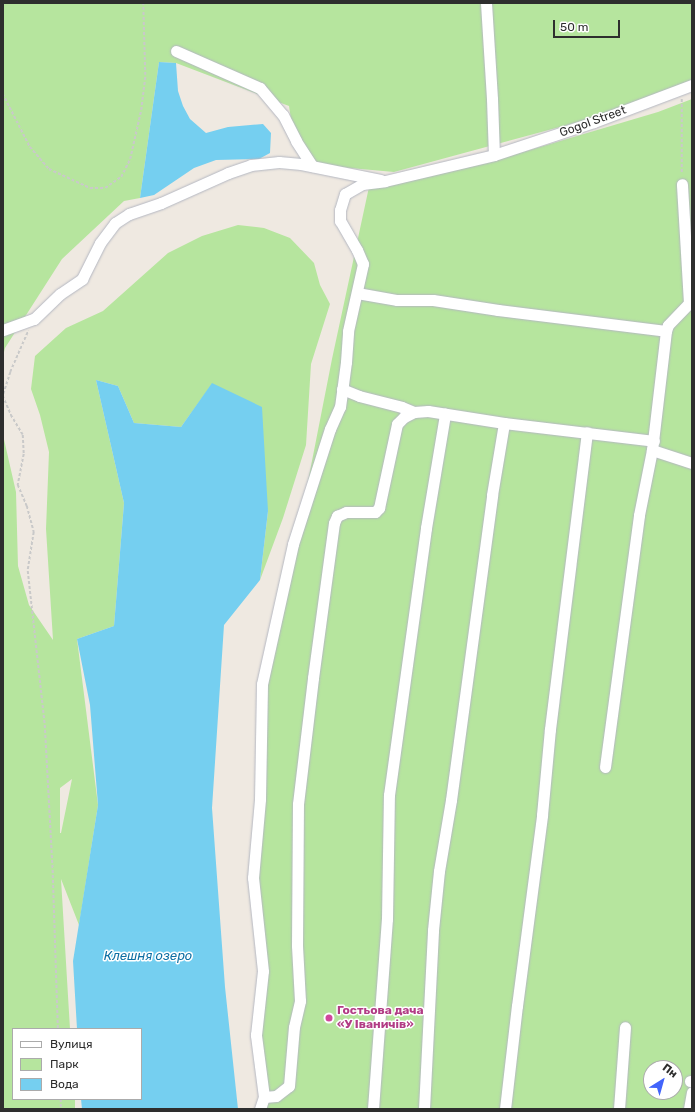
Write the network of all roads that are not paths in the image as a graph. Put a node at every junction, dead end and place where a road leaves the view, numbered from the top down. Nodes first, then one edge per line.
1 (486, 3) edge
2 (176, 50) dead end
3 (687, 87) edge
4 (494, 155) junction
5 (312, 166) junction
6 (385, 181) junction
7 (682, 184) road end
8 (357, 293) junction
9 (3, 330) edge
10 (666, 330) junction
11 (342, 389) junction
12 (414, 412) junction
13 (445, 414) junction
14 (504, 423) junction
15 (587, 432) junction
16 (653, 446) junction
17 (692, 463) edge
18 (605, 767) dead end
19 (625, 1027) dead end
20 (691, 1085) edge
21 (264, 1097) junction
22 (260, 1109) edge
23 (373, 1109) edge
24 (424, 1109) edge
25 (505, 1109) edge
26 (619, 1109) edge
27 (689, 1109) edge

1 - 4 street
2 - 5 street
3 - 4 street, Gogol Street
4 - 6 street, Gogol Street
5 - 6 street
5 - 9 street
6 - 8 street, Gogol Street
7 - 10 street
8 - 10 street
8 - 11 street
10 - 16 street
11 - 12 street
11 - 21 street
12 - 13 street
12 - 21 street
13 - 14 street
13 - 23 street
14 - 15 street
14 - 24 street
15 - 16 street
15 - 25 street
16 - 17 street
16 - 18 street
19 - 26 street
20 - 27 street
21 - 22 street

